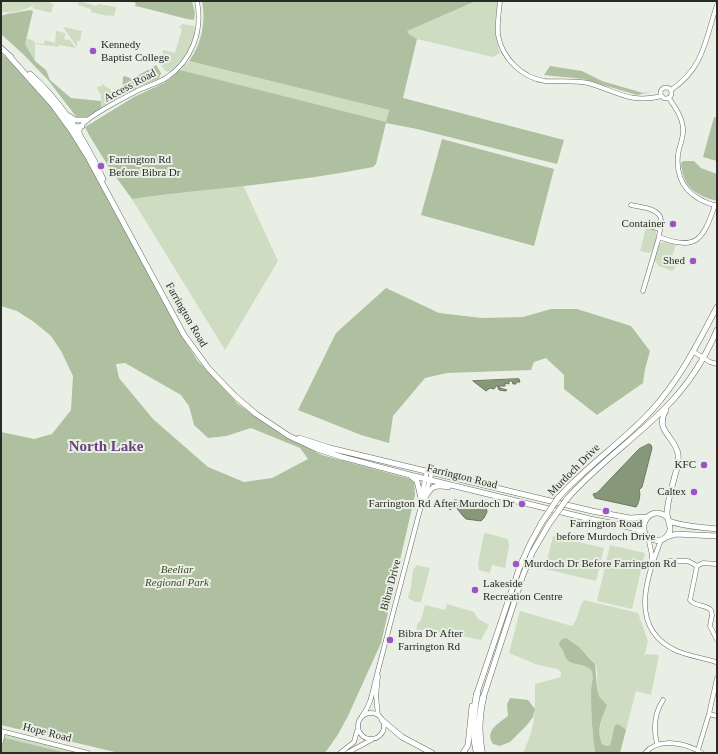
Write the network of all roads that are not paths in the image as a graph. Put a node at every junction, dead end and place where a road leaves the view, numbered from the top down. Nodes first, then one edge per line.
1 (197, 1) edge
2 (500, 1) edge
3 (717, 6) edge
4 (1, 48) edge
5 (9, 56) junction
6 (41, 84) junction
7 (671, 90) junction
8 (662, 96) junction
9 (669, 98) junction
10 (57, 111) junction
11 (87, 119) junction
12 (77, 125) junction
13 (90, 162) junction
14 (105, 188) junction
15 (631, 205) dead end
16 (716, 206) edge
17 (642, 224) dead end
18 (660, 229) junction
19 (659, 237) junction
20 (644, 291) dead end
21 (717, 307) edge
22 (717, 330) edge
23 (694, 352) junction
24 (703, 357) junction
25 (717, 364) edge
26 (668, 405) junction
27 (278, 429) junction
28 (430, 472) junction
29 (410, 475) junction
30 (428, 479) junction
31 (498, 488) junction
32 (481, 492) junction
33 (422, 498) junction
34 (523, 502) junction
35 (648, 517) junction
36 (668, 520) junction
37 (717, 528) edge
38 (647, 536) junction
39 (717, 536) edge
40 (663, 539) junction
41 (666, 561) dead end
42 (716, 564) edge
43 (697, 566) junction
44 (650, 574) junction
45 (717, 640) edge
46 (717, 663) edge
47 (379, 669) junction
48 (717, 678) edge
49 (480, 696) junction
50 (663, 700) dead end
51 (709, 714) junction
52 (378, 715) junction
53 (362, 716) junction
54 (717, 716) edge
55 (382, 720) junction
56 (358, 729) junction
57 (2, 731) edge
58 (373, 739) junction
59 (1, 742) edge
60 (657, 744) junction
61 (698, 750) junction
62 (88, 753) edge
63 (340, 753) edge
64 (347, 753) edge
65 (432, 753) edge
66 (463, 753) edge
67 (477, 753) edge
68 (482, 753) edge
69 (645, 753) edge
70 (702, 753) edge

1 - 11 street, Access Road
2 - 8 street
3 - 7 street
4 - 5 main road, Farrington Road
5 - 6 main road, Farrington Road
5 - 10 main road, Farrington Road
6 - 11 main road
6 - 12 main road, Farrington Road
7 - 8 street
7 - 9 street
8 - 9 street
9 - 16 street
10 - 12 main road
10 - 13 main road, Farrington Road
11 - 12 street, Access Road
12 - 13 main road
12 - 14 main road, Farrington Road
13 - 14 main road, Farrington Road
14 - 27 main road, Farrington Road
15 - 18 street
16 - 19 street
17 - 18 street
18 - 19 street
19 - 20 street
21 - 23 main road, Murdoch Drive
22 - 24 main road, Murdoch Drive
23 - 24 street
23 - 49 main road, Murdoch Drive, bridge
24 - 25 street
24 - 26 main road, Murdoch Drive
26 - 36 main road
26 - 49 main road, Murdoch Drive, bridge
27 - 28 main road, Farrington Road
27 - 29 main road, Farrington Road
28 - 30 street, Bibra Drive
28 - 31 main road, Farrington Road
29 - 30 main road, Farrington Road
29 - 33 main road
30 - 32 main road, Farrington Road
30 - 33 street, Bibra Drive
31 - 34 main road
31 - 35 main road, Farrington Road
32 - 33 main road
32 - 34 main road, Farrington Road
33 - 47 street, Bibra Drive
34 - 38 main road, Farrington Road
35 - 36 main road
35 - 38 main road
36 - 37 main road
36 - 40 main road
38 - 40 main road
38 - 44 street
39 - 40 main road
40 - 44 street
41 - 43 street
42 - 43 street
43 - 45 street
44 - 46 street
47 - 52 street, Bibra Drive
47 - 53 street, Bibra Drive
48 - 51 street
49 - 66 main road
49 - 67 highway
49 - 68 highway
50 - 60 street
51 - 54 street
51 - 61 street
52 - 53 street
52 - 55 street
53 - 56 street
55 - 58 street
55 - 65 main road
56 - 58 street
56 - 63 street
57 - 59 street
57 - 62 street, Hope Road
58 - 64 street
60 - 61 street
60 - 69 street
61 - 70 street

